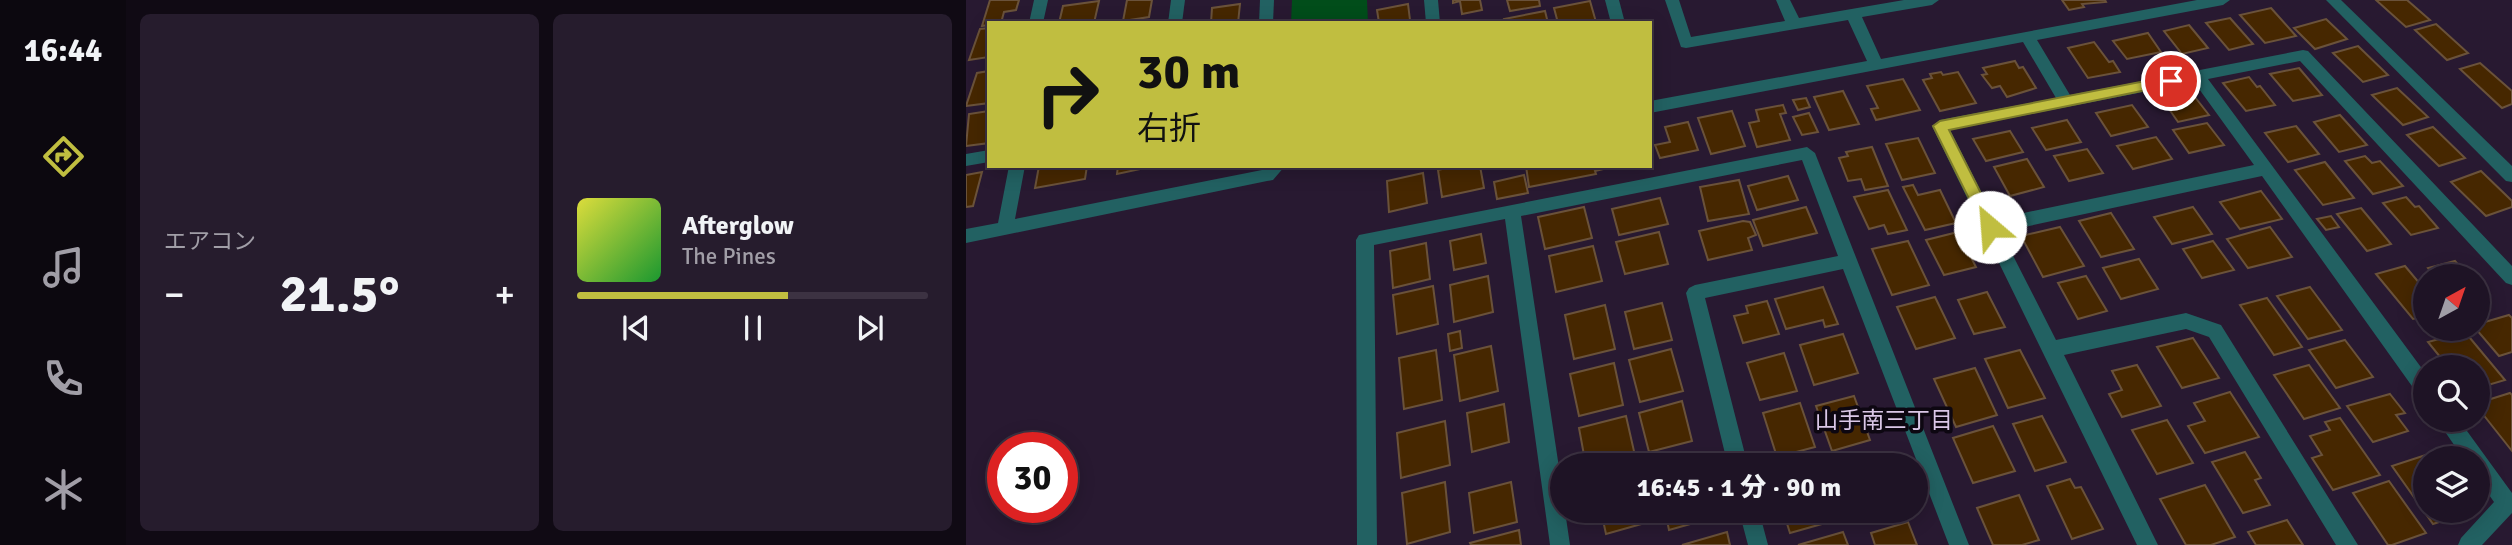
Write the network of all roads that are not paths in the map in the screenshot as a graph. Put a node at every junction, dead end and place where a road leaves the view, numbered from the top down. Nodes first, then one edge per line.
1 (1041, 0) edge
2 (1178, 0) edge
3 (1267, 0) edge
4 (1432, 0) edge
5 (1612, 0) edge
6 (1672, 0) edge
7 (1783, 0) edge
8 (1932, 0) edge
9 (2134, 0) edge
10 (2223, 0) edge
11 (2333, 0) edge
12 (1901, 3) edge
13 (1853, 14) junction
14 (2145, 15) junction
15 (1036, 21) edge
16 (1175, 21) edge
17 (1266, 21) edge
18 (1433, 21) edge
19 (1617, 21) edge
20 (1794, 24) junction
21 (2027, 36) junction
22 (1877, 65) junction
23 (2198, 76) junction
24 (2066, 102) junction
25 (1652, 107) edge
26 (987, 156) edge
27 (966, 160) edge
28 (1017, 168) edge
29 (1275, 168) edge
30 (1641, 168) edge
31 (2265, 169) junction
32 (2512, 176) edge
33 (1645, 185) junction
34 (1512, 211) junction
35 (1990, 227) junction
36 (1005, 228) junction
37 (966, 236) edge
38 (1848, 261) junction
39 (2512, 278) edge
40 (2050, 350) junction
41 (2413, 372) edge
42 (1735, 453) edge
43 (2490, 479) edge
44 (2490, 521) edge
45 (1752, 523) edge
46 (2488, 523) edge
47 (1367, 545) edge
48 (1560, 545) edge
49 (1758, 545) edge
50 (1959, 545) edge
51 (2148, 545) edge
52 (2348, 545) edge
53 (2468, 545) edge

1 - 15 street
2 - 16 street
3 - 17 street
4 - 18 street
5 - 19 street
6 - 20 street
7 - 20 street
8 - 12 street
9 - 14 street
10 - 14 street
11 - 32 street
12 - 13 street
13 - 20 street
13 - 22 street
14 - 21 street
21 - 22 street
21 - 24 street
22 - 25 street
23 - 24 street
23 - 31 street
23 - 39 street
24 - 35 street
26 - 27 street
28 - 36 street
29 - 36 street
30 - 33 street
31 - 35 street
31 - 41 street
33 - 34 street
33 - 38 street
34 - 47 street
34 - 48 street
35 - 40 street
36 - 37 street
38 - 42 street
38 - 50 street
40 - 51 street
40 - 52 street
43 - 44 street
45 - 49 street
46 - 53 street

